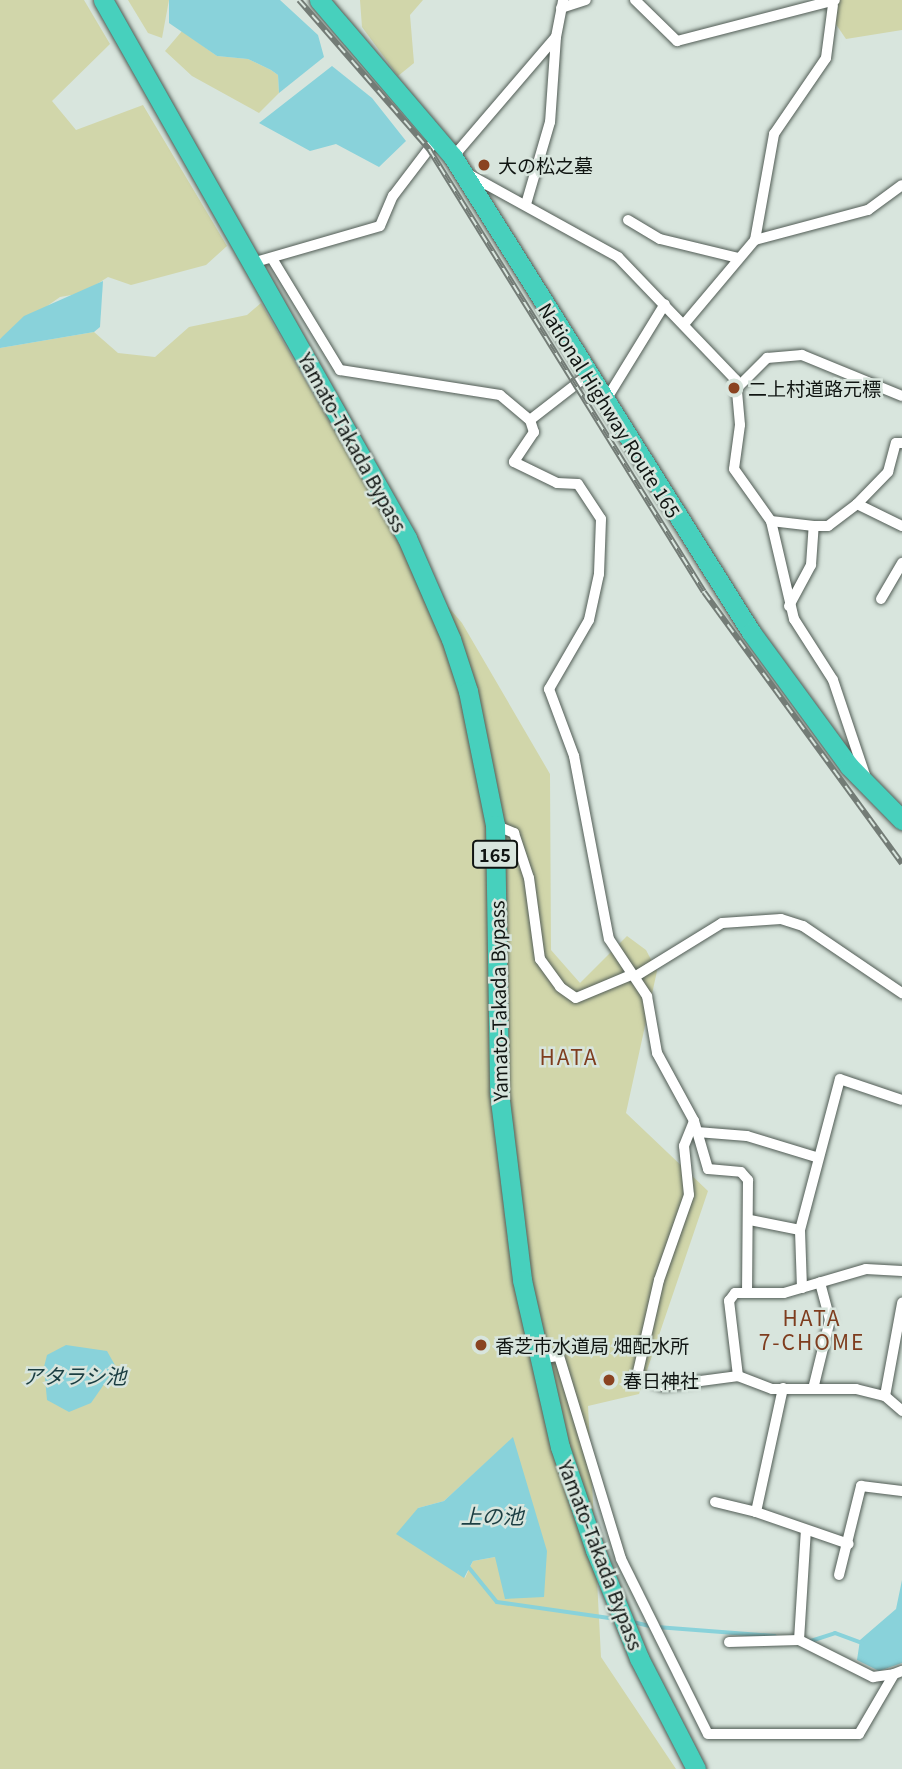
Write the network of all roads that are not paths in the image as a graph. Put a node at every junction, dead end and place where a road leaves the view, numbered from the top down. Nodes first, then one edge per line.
1 (103, 0) edge
2 (319, 0) edge
3 (586, 0) edge
4 (635, 0) edge
5 (834, 2) edge
6 (562, 4) edge
7 (556, 37) junction
8 (438, 137) junction
9 (458, 164) junction
10 (902, 185) edge
11 (526, 204) junction
12 (628, 220) dead end
13 (755, 240) junction
14 (738, 258) junction
15 (273, 260) junction
16 (252, 263) junction
17 (665, 303) junction
18 (685, 323) junction
19 (588, 375) junction
20 (739, 386) junction
21 (902, 396) edge
22 (604, 403) junction
23 (530, 420) junction
24 (902, 443) edge
25 (857, 504) junction
26 (771, 521) junction
27 (814, 526) junction
28 (902, 526) edge
29 (902, 563) edge
30 (881, 599) dead end
31 (789, 606) junction
32 (869, 787) junction
33 (902, 820) edge
34 (495, 825) junction
35 (633, 976) junction
36 (902, 993) edge
37 (902, 1100) edge
38 (695, 1127) junction
39 (816, 1157) junction
40 (750, 1220) junction
41 (800, 1230) junction
42 (902, 1271) edge
43 (820, 1282) junction
44 (802, 1288) junction
45 (747, 1292) junction
46 (902, 1303) edge
47 (539, 1359) junction
48 (738, 1376) junction
49 (783, 1388) junction
50 (813, 1389) junction
51 (885, 1396) junction
52 (902, 1411) edge
53 (902, 1491) edge
54 (715, 1502) dead end
55 (756, 1512) junction
56 (806, 1530) junction
57 (849, 1544) junction
58 (839, 1575) dead end
59 (799, 1640) junction
60 (729, 1642) dead end
61 (898, 1673) edge
62 (690, 1709) junction
63 (669, 1720) junction
64 (696, 1769) edge

1 - 16 highway, Yamato-Takada Bypass / 165
2 - 8 highway, National Highway Route 165
3 - 6 street
4 - 5 street
5 - 13 street
6 - 7 street
7 - 9 street
7 - 11 street
8 - 9 highway, National Highway Route 165
8 - 15 street
9 - 11 street
9 - 19 highway, National Highway Route 165
10 - 13 street
11 - 17 street
12 - 14 street
13 - 14 street
14 - 18 street
15 - 16 street
15 - 23 street
16 - 34 highway, Yamato-Takada Bypass / 165
17 - 18 street
17 - 22 street
18 - 20 street
19 - 22 highway, National Highway Route 165
19 - 23 street
20 - 21 street
20 - 26 street
22 - 32 highway, National Highway Route 165
23 - 35 street
24 - 25 street
25 - 27 street
25 - 28 street
26 - 27 street
26 - 31 street
27 - 31 street
29 - 30 street
31 - 32 street
32 - 33 highway, National Highway Route 165
34 - 35 street
34 - 47 highway, Yamato-Takada Bypass / 165
35 - 36 street
35 - 38 street
37 - 39 street
38 - 39 street
38 - 40 street
38 - 48 street
39 - 41 street
40 - 41 street
40 - 45 street
41 - 44 street
42 - 43 street
43 - 44 street
43 - 50 street
44 - 45 street
45 - 48 street
46 - 51 street
47 - 62 street
47 - 63 highway, Yamato-Takada Bypass / 165
48 - 49 street
49 - 50 street
49 - 55 street
50 - 51 street
51 - 52 street
53 - 57 street
54 - 55 street
55 - 56 street
56 - 57 street
56 - 59 street
57 - 58 street
59 - 60 street
59 - 61 street
61 - 62 street
62 - 63 street
63 - 64 highway, Yamato-Takada Bypass / 165

